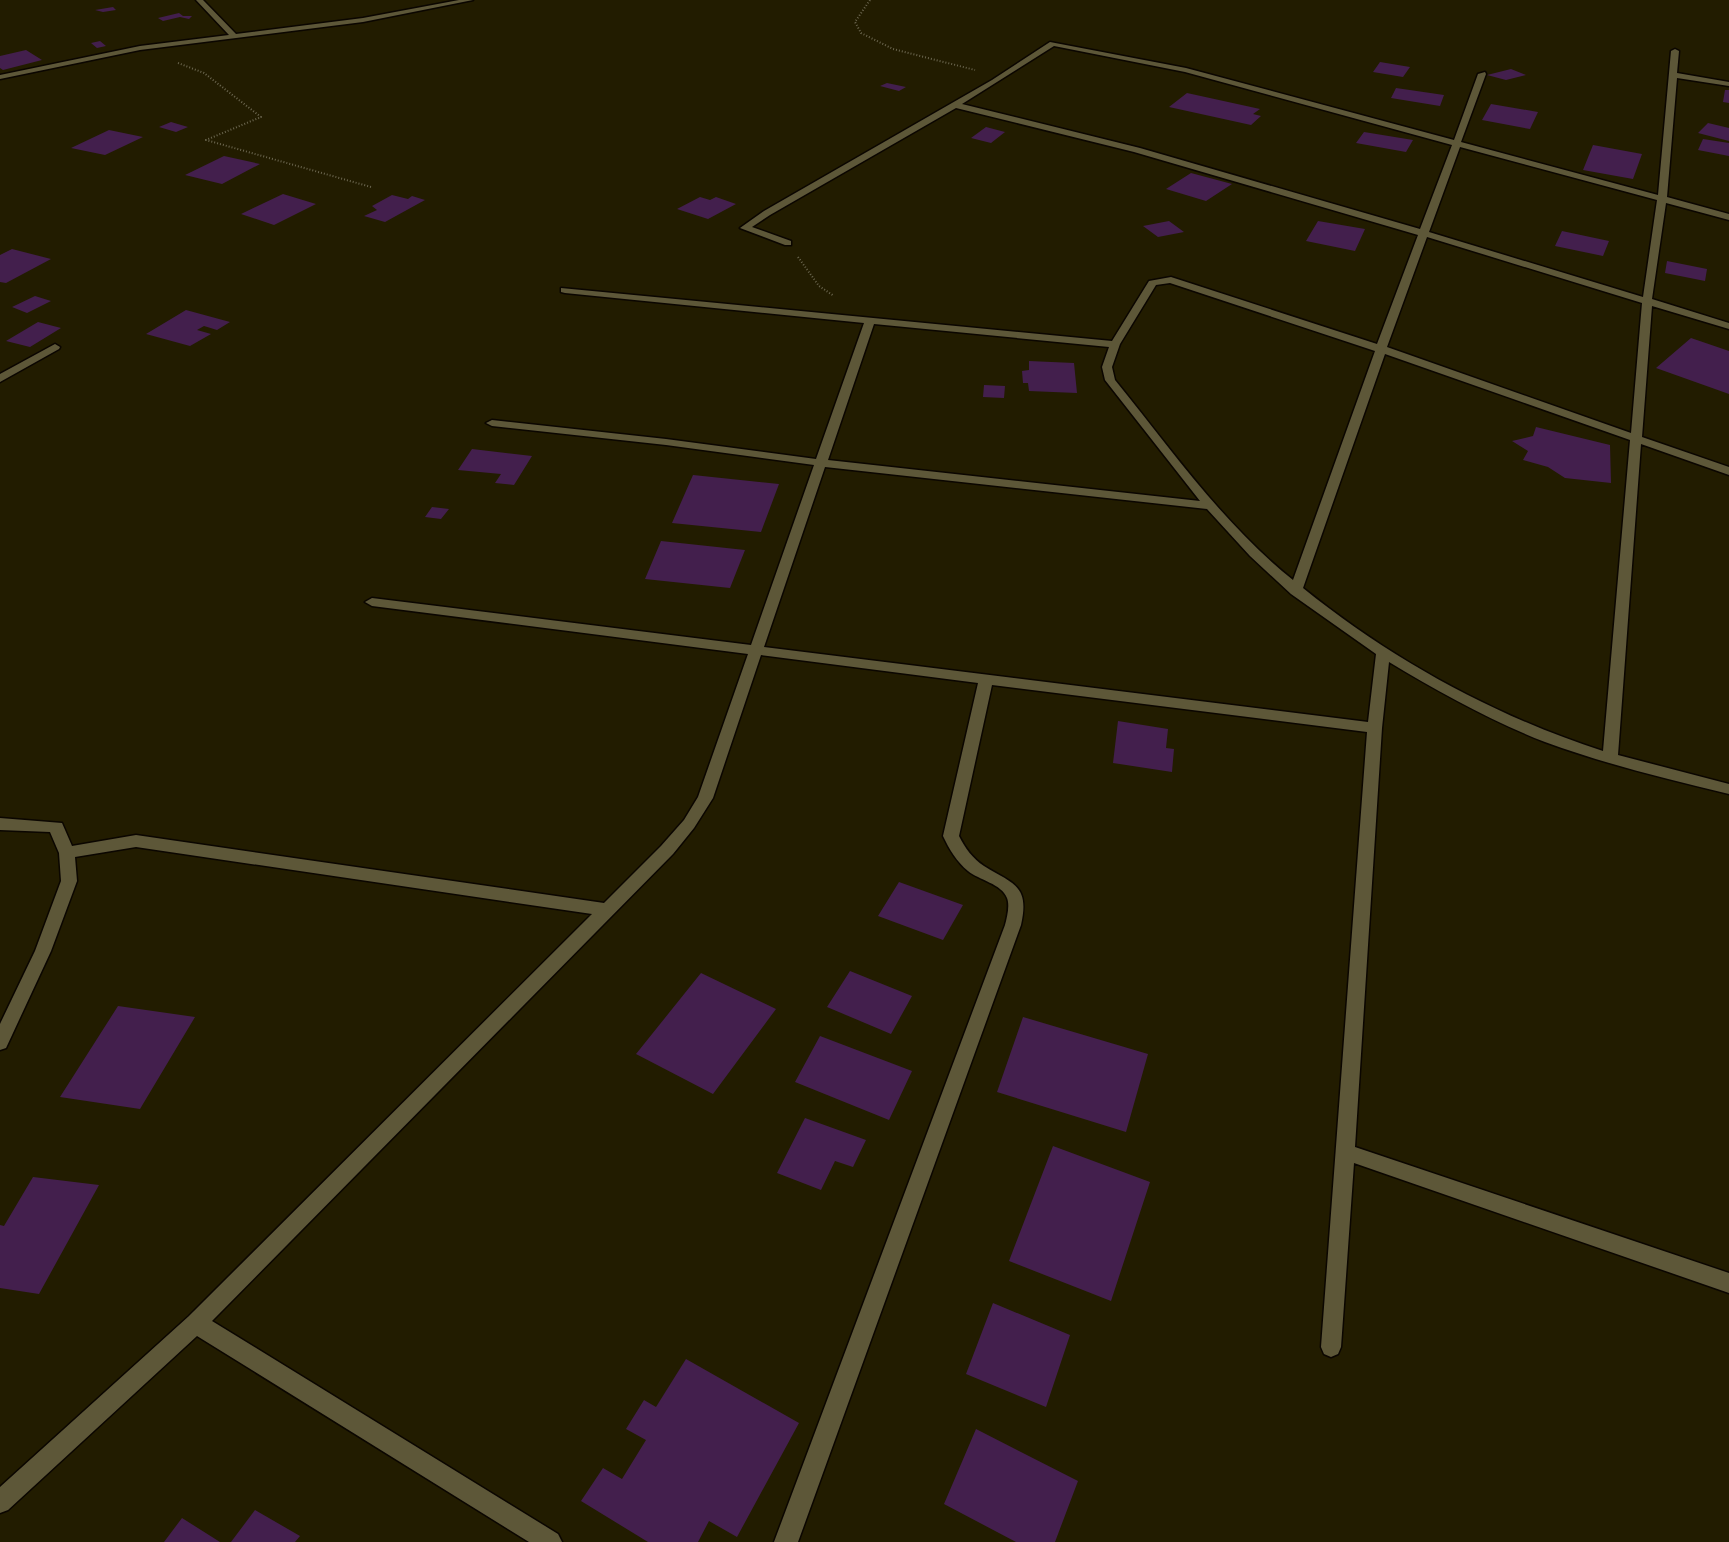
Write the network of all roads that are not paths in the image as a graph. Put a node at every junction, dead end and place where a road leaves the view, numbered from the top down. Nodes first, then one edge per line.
1 (199, 0) edge
2 (470, 0) edge
3 (234, 36) junction
4 (1675, 51) dead end
5 (1482, 74) dead end
6 (1672, 75) junction
7 (0, 77) edge
8 (1729, 84) edge
9 (956, 105) junction
10 (1456, 143) junction
11 (1662, 198) junction
12 (1729, 217) edge
13 (1423, 233) junction
14 (788, 242) road end
15 (566, 290) dead end
16 (1647, 301) junction
17 (870, 321) junction
18 (1729, 326) edge
19 (1115, 344) junction
20 (55, 347) dead end
21 (1381, 349) junction
22 (0, 379) edge
23 (492, 423) dead end
24 (1637, 438) junction
25 (822, 463) junction
26 (1729, 471) edge
27 (1210, 506) junction
28 (1296, 591) junction
29 (372, 602) dead end
30 (755, 651) junction
31 (1383, 653) junction
32 (986, 678) junction
33 (1375, 728) junction
34 (1610, 758) junction
35 (1729, 789) edge
36 (0, 824) edge
37 (67, 853) junction
38 (606, 910) junction
39 (0, 1043) edge
40 (1345, 1152) junction
41 (1729, 1283) edge
42 (196, 1323) junction
43 (1331, 1347) dead end
44 (0, 1502) edge
45 (550, 1542) edge
46 (786, 1542) edge

1 - 3 street
2 - 3 street
3 - 7 street
4 - 6 street
5 - 10 street
6 - 8 street
6 - 11 street
9 - 10 street
9 - 13 street
9 - 14 street
10 - 11 street
10 - 13 street
11 - 12 street
11 - 16 street
13 - 16 street
13 - 21 street
15 - 17 street
16 - 18 street
16 - 24 street
17 - 19 street
17 - 25 street
19 - 21 street
19 - 27 street
20 - 22 street
21 - 24 street
21 - 28 street
23 - 25 street
24 - 26 street
24 - 34 street
25 - 27 street
25 - 30 street
27 - 28 street
28 - 31 street
29 - 30 street
30 - 32 street
30 - 38 street
31 - 33 street
31 - 34 street
32 - 33 street
32 - 46 street
33 - 40 street
34 - 35 street
36 - 37 street
37 - 38 street
37 - 39 street
38 - 42 street
40 - 41 street
40 - 43 street
42 - 44 street
42 - 45 street

